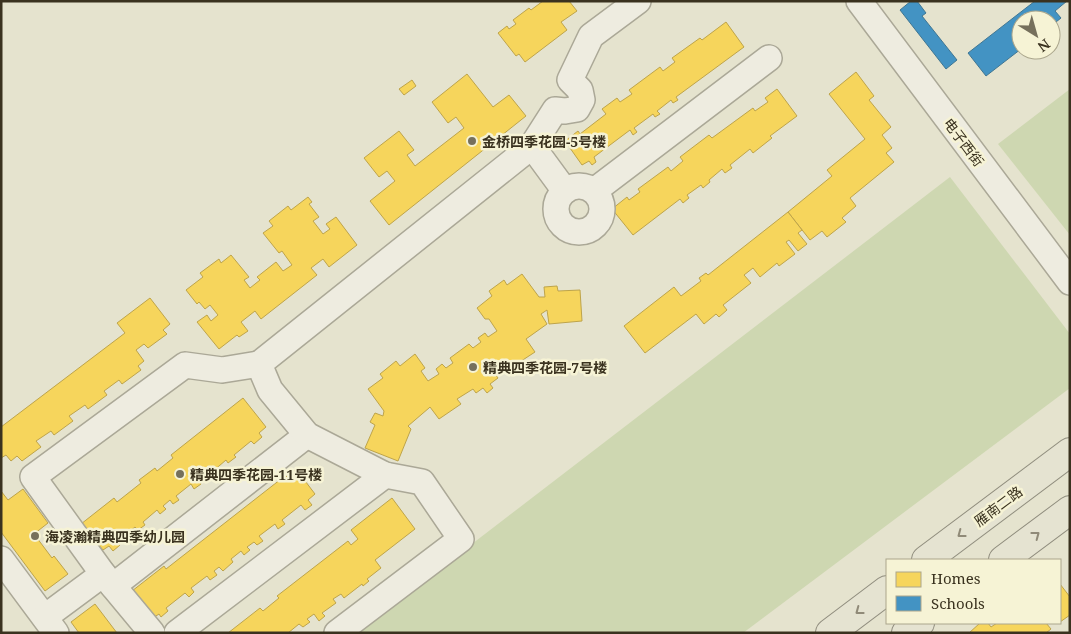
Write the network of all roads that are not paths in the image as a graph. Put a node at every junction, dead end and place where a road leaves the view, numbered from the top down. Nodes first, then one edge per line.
1 (638, 1) edge
2 (858, 1) edge
3 (769, 58) dead end
4 (532, 146) junction
5 (565, 190) junction
6 (594, 191) junction
7 (1070, 282) edge
8 (259, 364) junction
9 (307, 435) junction
10 (1070, 452) edge
11 (385, 475) junction
12 (1070, 510) edge
13 (1, 559) edge
14 (927, 559) edge
15 (1004, 559) edge
16 (108, 580) junction
17 (886, 591) edge
18 (919, 624) edge
19 (50, 625) edge
20 (152, 633) edge
21 (177, 633) edge
22 (337, 633) edge
23 (830, 633) edge
24 (906, 633) edge

1 - 4 street
2 - 7 street, 电子西街
3 - 6 street
4 - 5 street
4 - 8 street
5 - 6 street
5 - 6 street
8 - 9 street
8 - 16 street
9 - 11 street
9 - 16 street
10 -> 14 main road, 雁南二路
11 - 21 street
11 - 22 street
15 -> 12 main road
13 - 19 street
16 - 19 street
16 - 20 street
17 -> 23 main road
18 - 24 main road

